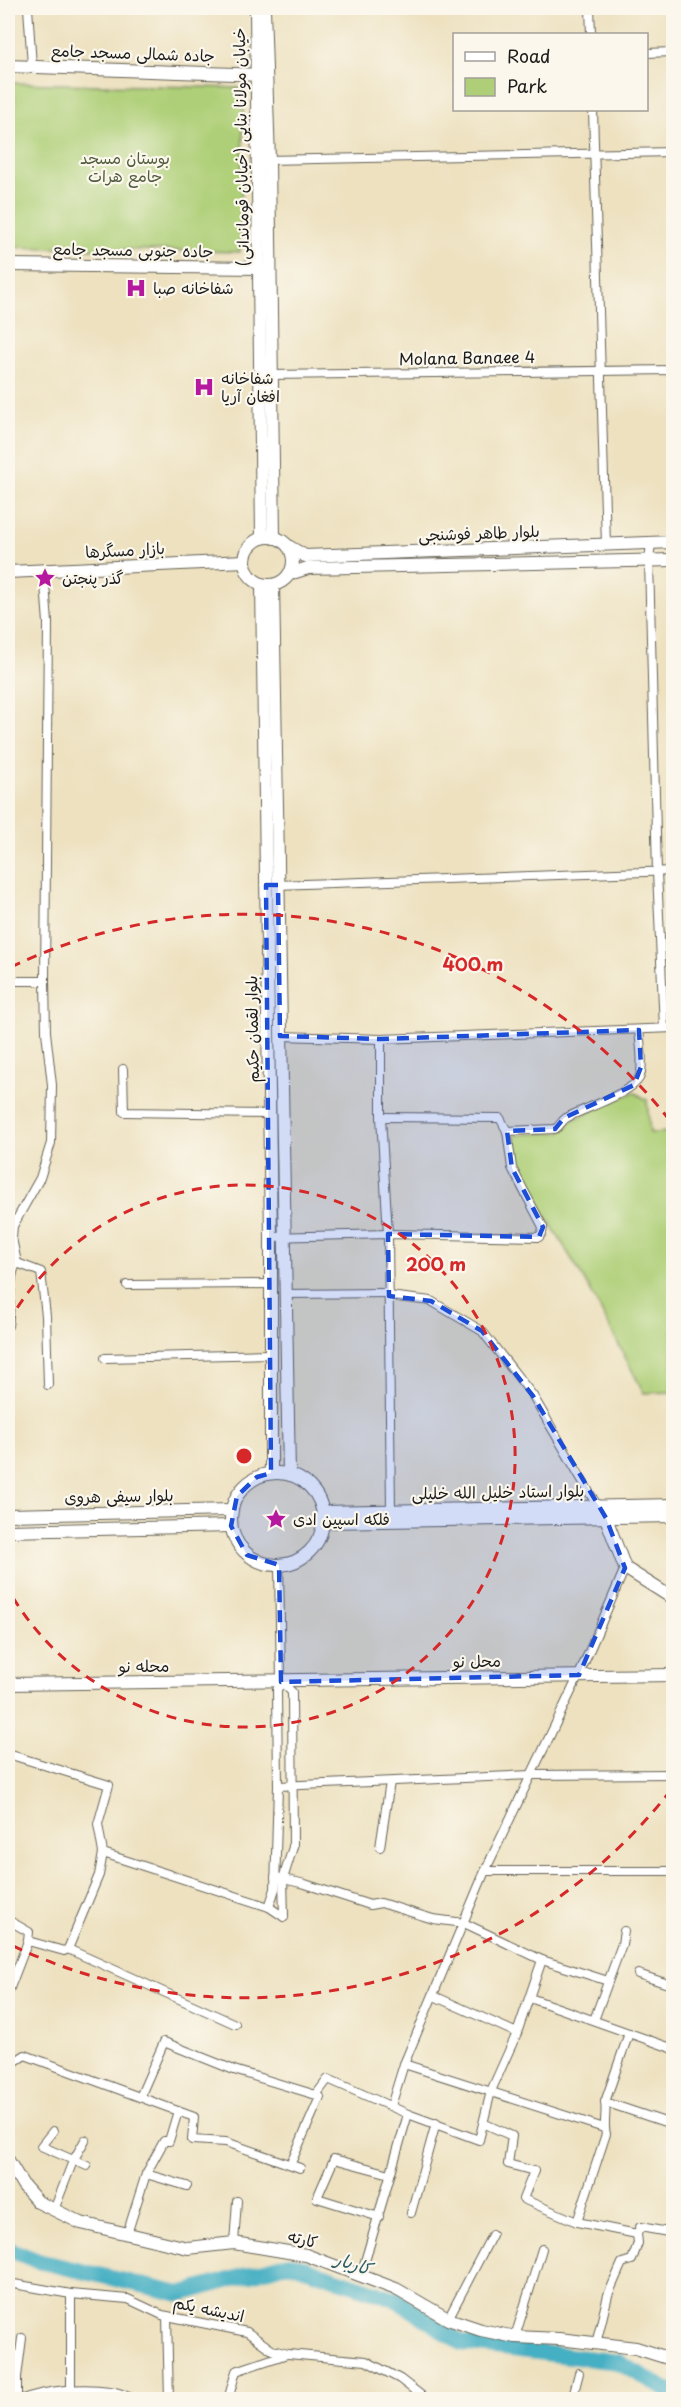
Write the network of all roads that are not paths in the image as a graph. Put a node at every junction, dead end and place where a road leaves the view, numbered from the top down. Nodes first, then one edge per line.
1 (28, 8) edge
2 (255, 8) edge
3 (264, 8) edge
4 (590, 8) edge
5 (591, 33) edge
6 (674, 52) edge
7 (648, 53) edge
8 (8, 66) edge
9 (32, 66) junction
10 (261, 75) junction
11 (593, 111) edge
12 (674, 152) edge
13 (594, 153) junction
14 (263, 160) junction
15 (8, 265) edge
16 (259, 268) junction
17 (674, 369) edge
18 (600, 371) junction
19 (266, 375) junction
20 (268, 538) junction
21 (651, 543) junction
22 (674, 543) edge
23 (606, 545) junction
24 (288, 546) junction
25 (674, 560) edge
26 (244, 561) junction
27 (649, 561) junction
28 (44, 571) junction
29 (8, 572) edge
30 (290, 574) junction
31 (268, 585) junction
32 (657, 872) junction
33 (674, 872) edge
34 (272, 885) junction
35 (8, 981) edge
36 (45, 981) junction
37 (669, 1028) edge
38 (639, 1030) junction
39 (280, 1036) junction
40 (381, 1039) junction
41 (123, 1069) dead end
42 (269, 1114) junction
43 (381, 1117) junction
44 (507, 1131) junction
45 (388, 1234) junction
46 (277, 1237) junction
47 (13, 1267) edge
48 (271, 1284) junction
49 (127, 1285) dead end
50 (285, 1294) junction
51 (389, 1294) junction
52 (8, 1326) edge
53 (271, 1354) junction
54 (105, 1358) dead end
55 (48, 1385) dead end
56 (289, 1471) junction
57 (271, 1473) junction
58 (674, 1505) edge
59 (597, 1507) junction
60 (232, 1509) junction
61 (391, 1511) junction
62 (8, 1515) edge
63 (674, 1516) edge
64 (323, 1517) junction
65 (606, 1518) junction
66 (231, 1526) junction
67 (8, 1531) edge
68 (279, 1565) junction
69 (625, 1568) junction
70 (674, 1599) edge
71 (579, 1675) junction
72 (674, 1675) edge
73 (282, 1682) junction
74 (8, 1684) edge
75 (8, 1754) edge
76 (674, 1774) edge
77 (532, 1775) junction
78 (390, 1782) junction
79 (278, 1786) junction
80 (292, 1786) junction
81 (380, 1847) dead end
82 (103, 1853) junction
83 (485, 1871) junction
84 (674, 1871) edge
85 (279, 1878) junction
86 (269, 1907) junction
87 (8, 1920) edge
88 (464, 1923) junction
89 (624, 1931) dead end
90 (28, 1941) junction
91 (68, 1949) junction
92 (542, 1960) junction
93 (638, 1974) dead end
94 (10, 1978) edge
95 (608, 1981) junction
96 (674, 1986) edge
97 (8, 1993) edge
98 (434, 1996) junction
99 (530, 1998) junction
100 (594, 2020) junction
101 (236, 2024) dead end
102 (628, 2032) junction
103 (517, 2033) junction
104 (674, 2049) edge
105 (404, 2064) junction
106 (8, 2066) edge
107 (492, 2091) junction
108 (316, 2095) junction
109 (140, 2097) junction
110 (605, 2102) junction
111 (391, 2106) junction
112 (178, 2111) junction
113 (408, 2114) junction
114 (436, 2123) junction
115 (483, 2123) junction
116 (674, 2125) edge
117 (604, 2128) junction
118 (53, 2131) dead end
119 (85, 2140) dead end
120 (73, 2161) junction
121 (291, 2163) junction
122 (8, 2164) edge
123 (87, 2166) dead end
124 (300, 2168) dead end
125 (146, 2174) junction
126 (390, 2174) junction
127 (187, 2186) dead end
128 (237, 2201) dead end
129 (54, 2210) junction
130 (411, 2213) dead end
131 (379, 2217) junction
132 (577, 2222) junction
133 (674, 2232) edge
134 (127, 2234) junction
135 (637, 2234) junction
136 (492, 2235) dead end
137 (234, 2243) junction
138 (542, 2249) dead end
139 (361, 2275) junction
140 (8, 2283) edge
141 (71, 2294) junction
142 (167, 2316) junction
143 (448, 2319) junction
144 (514, 2337) junction
145 (22, 2338) dead end
146 (596, 2344) junction
147 (288, 2354) junction
148 (674, 2360) edge
149 (579, 2373) dead end
150 (71, 2391) junction
151 (34, 2397) edge
152 (19, 2400) edge
153 (137, 2400) edge
154 (169, 2400) edge
155 (228, 2400) edge
156 (427, 2400) edge
157 (572, 2400) edge

1 - 9 street
2 - 10 street, خیابان مولانا بنایی (خیابان قوماندانی)
3 - 10 street, خیابان مولانا بنایی (خیابان قوماندانی)
4 - 5 street
6 - 7 street
8 - 9 street, جاده شمالی مسجد جامع
9 - 10 street, جاده شمالی مسجد جامع
10 - 14 street, خیابان مولانا بنایی (خیابان قوماندانی)
11 - 13 street
12 - 13 street
13 - 14 street
13 - 18 street
14 - 16 street, خیابان مولانا بنایی (خیابان قوماندانی)
14 - 19 street, خیابان مولانا بنایی (خیابان قوماندانی)
15 - 16 street, جاده جنوبی مسجد جامع
16 - 19 street, خیابان مولانا بنایی (خیابان قوماندانی)
17 - 18 street, Molana Banaee 4
18 - 19 street, Molana Banaee 4
18 - 23 street
19 - 20 street, خیابان مولانا بنایی (خیابان قوماندانی)
20 - 24 street
20 - 26 street
21 - 22 street, بلوار طاهر فوشنجی
21 - 23 street, بلوار طاهر فوشنجی
21 - 27 street
23 - 24 street, بلوار طاهر فوشنجی
24 - 30 street
25 - 27 street, بلوار طاهر فوشنجی
26 - 28 street, بازار مسگرها
26 - 31 street
27 - 30 street, بلوار طاهر فوشنجی
27 - 32 street
28 - 29 street, بازار مسگرها
28 - 36 street
30 - 31 street
31 - 34 street, بلوار لقمان حکیم
32 - 33 street
32 - 34 street
32 - 37 street
34 - 39 street, بلوار لقمان حکیم
34 - 42 street, بلوار لقمان حکیم
35 - 36 street
36 - 47 street
37 - 38 street
38 - 40 street
38 - 44 street
39 - 40 street
39 - 46 street, بلوار لقمان حکیم
40 - 43 street
41 - 42 street
42 - 46 street, بلوار لقمان حکیم
43 - 44 street
43 - 45 street
44 - 45 street
45 - 46 street
45 - 51 street
46 - 48 street, بلوار لقمان حکیم
46 - 50 street, بلوار لقمان حکیم
47 - 52 street
47 - 55 street
48 - 49 street
48 - 53 street, بلوار لقمان حکیم
50 - 51 street
50 - 56 street, بلوار لقمان حکیم
51 - 59 street
51 - 61 street
53 - 54 street
53 - 57 street, بلوار لقمان حکیم
56 - 57 street
56 - 64 street
57 - 60 street
58 - 59 street, بلوار استاد خلیل الله خلیلی
59 - 61 street, بلوار استاد خلیل الله خلیلی
59 - 65 street
60 - 62 street, بلوار سیفی هروی
60 - 66 street
61 - 64 street, بلوار استاد خلیل الله خلیلی
63 - 65 street, بلوار استاد خلیل الله خلیلی
64 - 65 street, بلوار استاد خلیل الله خلیلی
64 - 68 street
65 - 69 street
66 - 67 street, بلوار سیفی هروی
66 - 68 street
68 - 73 street
69 - 70 street
69 - 71 street
71 - 72 street, محل نو
71 - 73 street, محل نو
71 - 77 street
73 - 74 street, محله نو
73 - 79 street
73 - 80 street
75 - 82 street
76 - 77 street
77 - 78 street
77 - 83 street
78 - 80 street
78 - 81 street
79 - 80 street
79 - 85 street
80 - 85 street
82 - 86 street
82 - 91 street
83 - 84 street
83 - 88 street
85 - 86 street
85 - 86 street
85 - 88 street
87 - 90 street
88 - 92 street
88 - 98 street
89 - 95 street
90 - 91 street
90 - 94 street
91 - 101 street
92 - 95 street
92 - 99 street
93 - 96 street
94 - 97 street
95 - 100 street
98 - 103 street
98 - 105 street
99 - 100 street
99 - 103 street
100 - 102 street
102 - 104 street
102 - 110 street
103 - 107 street
105 - 107 street
105 - 111 street
106 - 109 street
107 - 115 street
107 - 117 street
108 - 109 street
108 - 111 street
108 - 121 street
109 - 112 street
110 - 116 street
110 - 117 street
111 - 113 street
112 - 121 street
112 - 125 street
113 - 114 street
113 - 126 street
114 - 115 street
114 - 130 street
115 - 132 street
117 - 132 street
118 - 120 street
119 - 120 street
120 - 123 street
120 - 129 street
121 - 124 street
122 - 129 street, کارته
125 - 127 street
125 - 134 street
126 - 131 street
126 - 131 street
128 - 137 street
129 - 134 street, کارته
131 - 139 street
132 - 135 street
133 - 135 street
134 - 137 street, کارته
135 - 146 street
136 - 143 street
137 - 139 street, کارته
138 - 144 street
139 - 143 street, کارته
140 - 141 street, اندیشه یکم
141 - 142 street, اندیشه یکم
141 - 150 street
142 - 147 street, اندیشه یکم
142 - 154 street
143 - 144 street, کارته
144 - 146 street, کارته
145 - 152 street
146 - 148 street, کارته
147 - 155 street
147 - 156 street, اندیشه یکم
149 - 157 street
150 - 151 street
150 - 153 street
151 - 152 street

